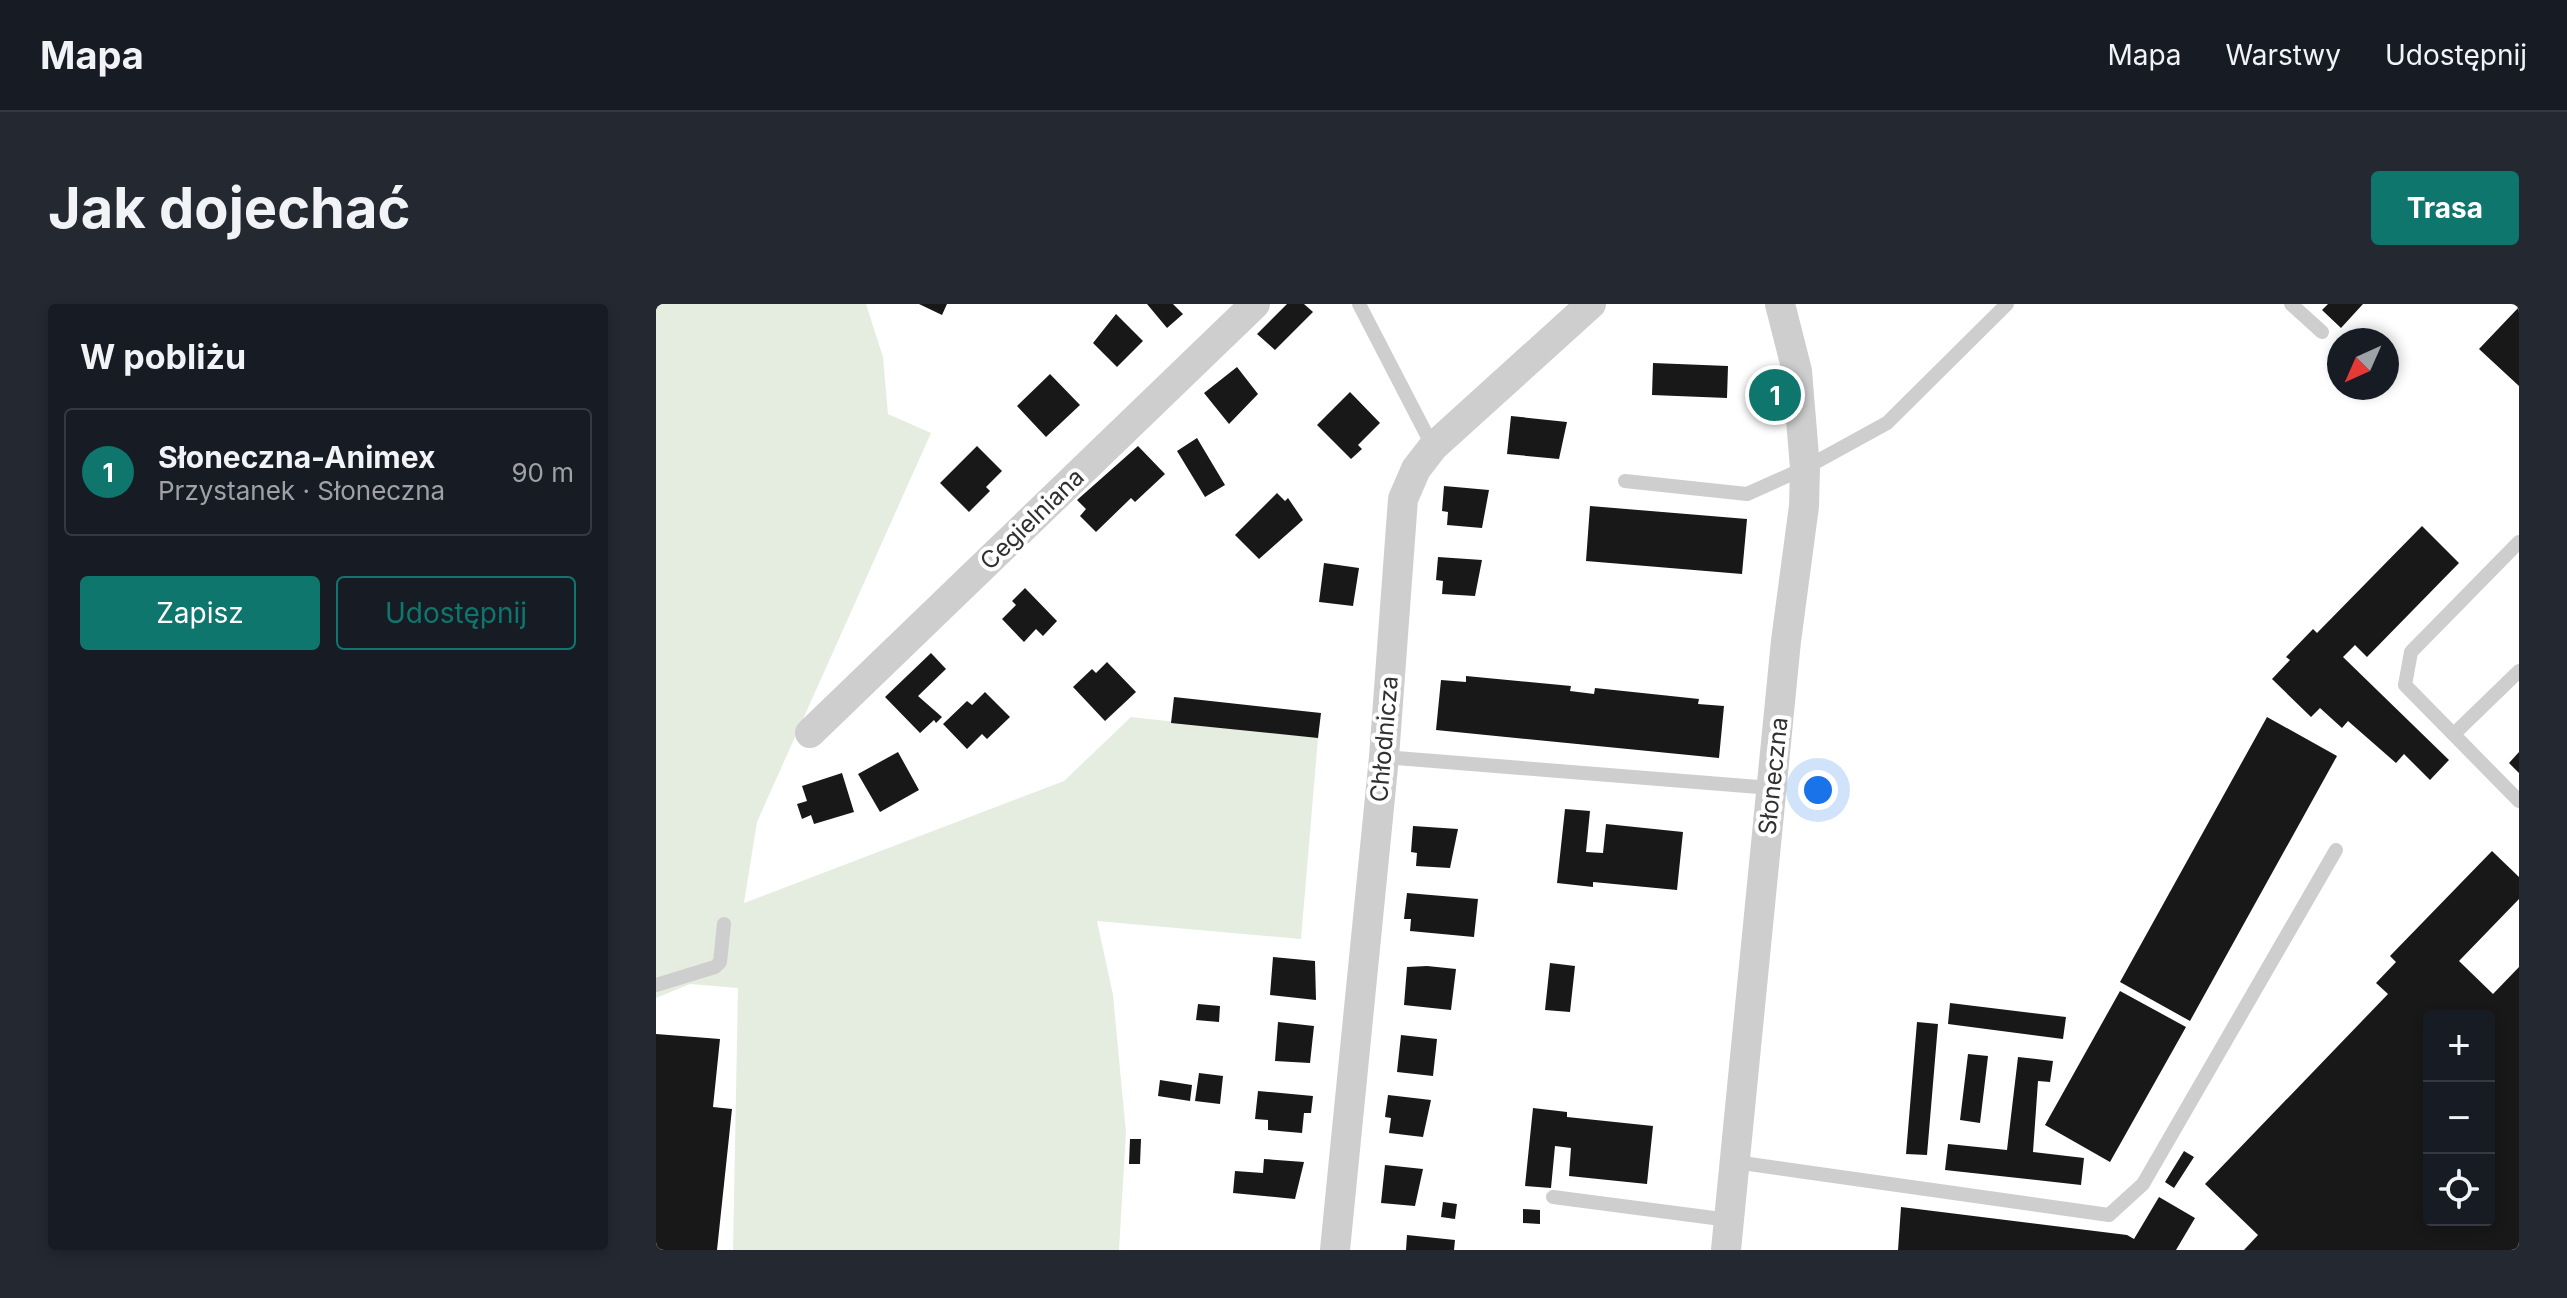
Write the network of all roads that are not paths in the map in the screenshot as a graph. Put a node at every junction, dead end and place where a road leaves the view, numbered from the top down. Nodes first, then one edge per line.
1 (1255, 304) edge
2 (1359, 304) edge
3 (1591, 304) edge
4 (1780, 304) edge
5 (2007, 304) edge
6 (2291, 304) edge
7 (2322, 332) dead end
8 (1433, 447) junction
9 (1805, 468) junction
10 (1625, 481) dead end
11 (2519, 542) edge
12 (2519, 671) edge
13 (810, 733) dead end
14 (2454, 734) junction
15 (1384, 757) junction
16 (1771, 788) junction
17 (2519, 801) edge
18 (2336, 850) dead end
19 (724, 924) dead end
20 (656, 985) edge
21 (1735, 1162) junction
22 (1553, 1197) dead end
23 (1728, 1235) edge
24 (1335, 1250) edge

1 - 13 street, Cegielniana
2 - 8 lane
3 - 8 street, Chłodnicza
4 - 9 street, Słoneczna
5 - 9 lane
6 - 7 lane
8 - 15 street, Chłodnicza
9 - 10 lane
9 - 16 street, Słoneczna
11 - 14 lane
12 - 14 lane
14 - 17 lane
15 - 16 lane
15 - 24 street, Chłodnicza
16 - 21 street, Słoneczna
18 - 21 lane
19 - 20 lane
21 - 23 street, Słoneczna
22 - 23 lane

